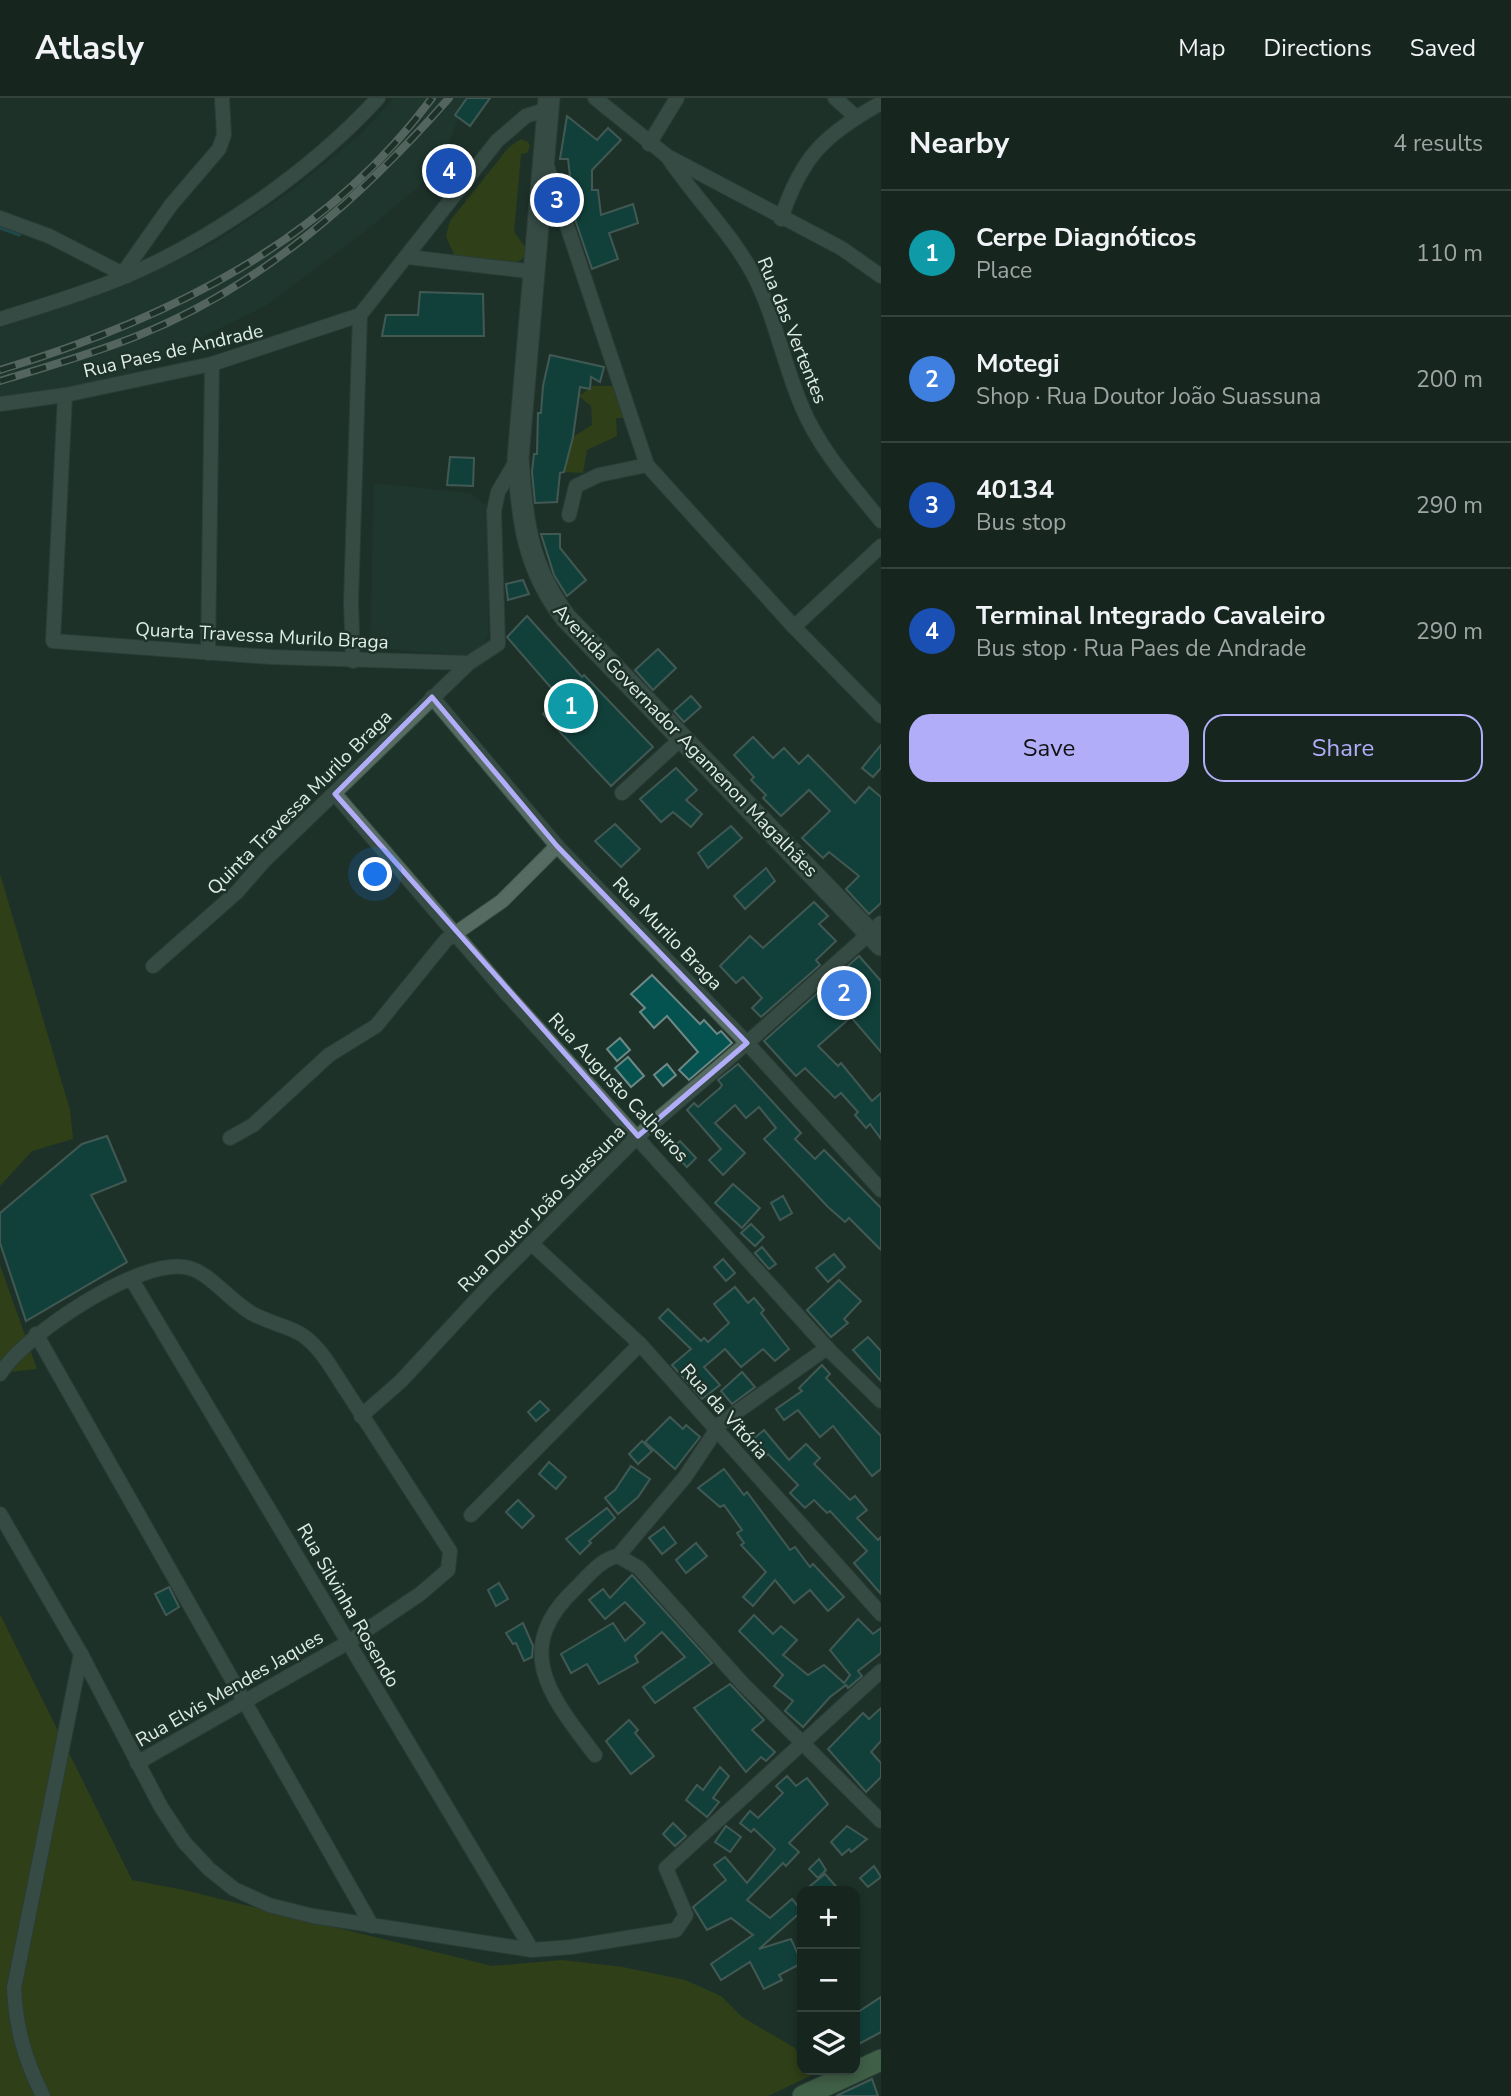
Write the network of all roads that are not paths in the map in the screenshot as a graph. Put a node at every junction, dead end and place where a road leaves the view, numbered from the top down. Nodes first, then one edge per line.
1 (222, 98) edge
2 (378, 98) edge
3 (595, 98) edge
4 (677, 98) edge
5 (835, 98) edge
6 (548, 101) edge
7 (881, 103) edge
8 (856, 117) junction
9 (649, 144) junction
10 (543, 155) junction
11 (667, 156) junction
12 (0, 218) edge
13 (781, 219) junction
14 (408, 257) junction
15 (536, 272) junction
16 (125, 274) junction
17 (881, 276) edge
18 (360, 315) junction
19 (0, 319) edge
20 (212, 364) junction
21 (65, 395) junction
22 (0, 404) edge
23 (518, 458) junction
24 (647, 466) junction
25 (569, 515) dead end
26 (881, 520) edge
27 (881, 546) edge
28 (794, 626) junction
29 (208, 653) junction
30 (353, 661) junction
31 (469, 663) junction
32 (432, 697) junction
33 (881, 716) edge
34 (683, 737) junction
35 (622, 793) dead end
36 (335, 794) junction
37 (557, 846) junction
38 (454, 933) junction
39 (877, 933) edge
40 (153, 966) dead end
41 (747, 1043) junction
42 (638, 1136) junction
43 (230, 1138) dead end
44 (881, 1190) edge
45 (531, 1243) junction
46 (132, 1280) junction
47 (36, 1334) junction
48 (640, 1344) junction
49 (827, 1348) junction
50 (0, 1374) edge
51 (881, 1401) edge
52 (361, 1416) junction
53 (717, 1430) junction
54 (0, 1514) edge
55 (471, 1515) dead end
56 (618, 1556) junction
57 (881, 1614) edge
58 (347, 1643) junction
59 (81, 1654) junction
60 (881, 1671) edge
61 (243, 1704) junction
62 (803, 1743) junction
63 (595, 1755) dead end
64 (137, 1763) junction
65 (881, 1821) edge
66 (372, 1926) junction
67 (532, 1950) junction
68 (881, 2060) edge
69 (43, 2096) edge
70 (803, 2096) edge

1 - 16 street
2 - 16 street
3 - 9 street
4 - 9 street
5 - 8 street
6 - 10 main road, Avenida Governador Agamenon Magalhães
6 - 14 street
7 - 8 street
8 - 13 street
9 - 11 street
10 - 15 main road, Avenida Governador Agamenon Magalhães
10 - 24 street
11 - 13 street
11 - 26 street, Rua das Vertentes
12 - 16 street
13 - 17 street
14 - 15 street
14 - 18 street
15 - 23 main road, Avenida Governador Agamenon Magalhães
16 - 19 street
18 - 20 street, Rua Paes de Andrade
18 - 30 street
20 - 21 street, Rua Paes de Andrade
20 - 29 street
21 - 22 street, Rua Paes de Andrade
21 - 29 street, Quarta Travessa Murilo Braga
23 - 31 street, Quinta Travessa Murilo Braga
23 - 34 main road, Avenida Governador Agamenon Magalhães
24 - 25 street
24 - 28 street
27 - 28 street
28 - 33 street
29 - 30 street, Quarta Travessa Murilo Braga
30 - 31 street, Quarta Travessa Murilo Braga
31 - 32 street, Quinta Travessa Murilo Braga
32 - 36 street, Quinta Travessa Murilo Braga
32 - 37 street, Rua Murilo Braga
34 - 35 street
34 - 39 main road, Avenida Governador Agamenon Magalhães
36 - 38 street, Rua Augusto Calheiros
36 - 40 street, Quinta Travessa Murilo Braga
37 - 38 street
37 - 41 street, Rua Murilo Braga
38 - 42 street, Rua Augusto Calheiros
38 - 43 street
39 - 41 street, Rua Doutor João Suassuna
41 - 42 street, Rua Doutor João Suassuna
41 - 44 street, Rua Murilo Braga
42 - 45 street, Rua Doutor João Suassuna
42 - 49 street, Rua Augusto Calheiros
45 - 48 street, Rua da Vitória
45 - 52 street, Rua Doutor João Suassuna
46 - 47 street
46 - 52 street
46 - 58 street, Rua Silvinha Rosendo
47 - 50 street
47 - 61 street
48 - 53 street, Rua da Vitória
48 - 55 street
49 - 51 street, Rua Augusto Calheiros
49 - 53 street
52 - 58 street, Rua Elvis Mendes Jaques
53 - 56 street
53 - 57 street, Rua da Vitória
54 - 59 street
56 - 62 street
56 - 63 street
58 - 61 street, Rua Elvis Mendes Jaques
58 - 67 street, Rua Silvinha Rosendo
59 - 64 street
59 - 69 street
60 - 62 street
61 - 64 street, Rua Elvis Mendes Jaques
61 - 66 street
62 - 65 street
62 - 67 street
64 - 66 street
66 - 67 street
68 - 70 main road

